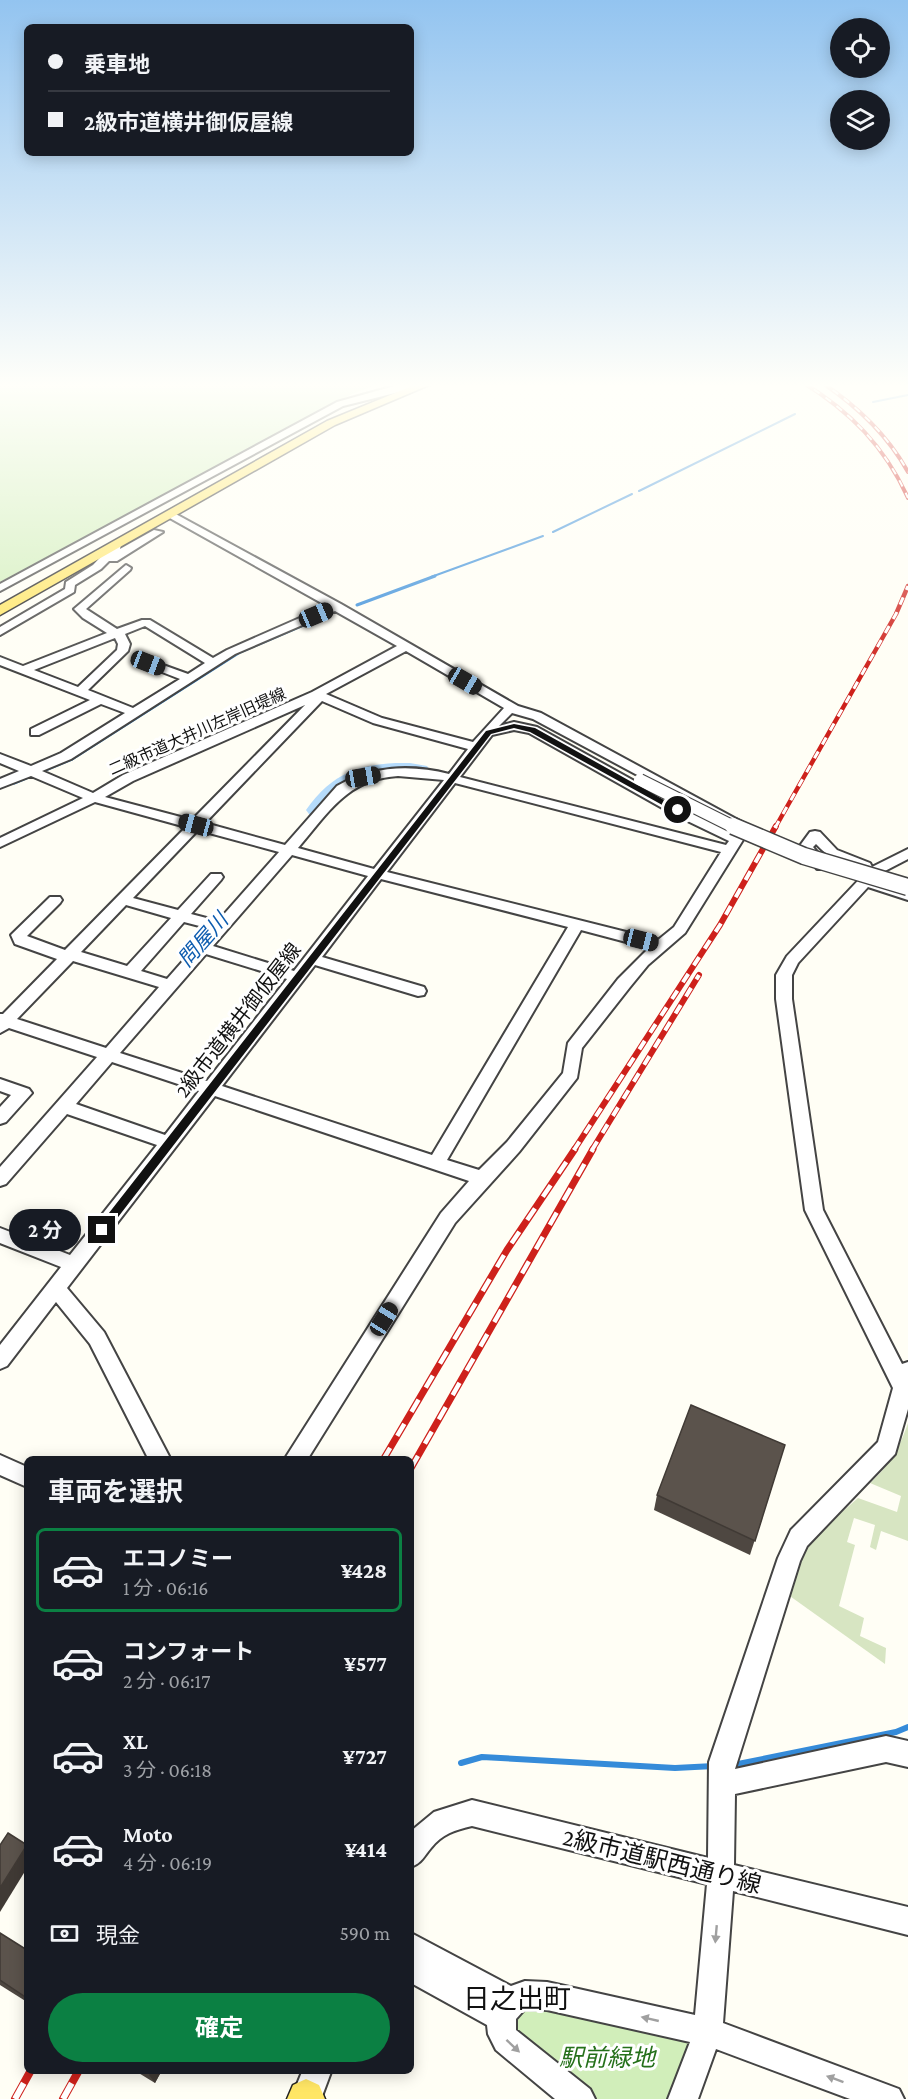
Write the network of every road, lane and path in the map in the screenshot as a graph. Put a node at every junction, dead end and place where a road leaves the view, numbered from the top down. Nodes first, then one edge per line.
1 (197, 480) edge
2 (233, 480) edge
3 (172, 515) junction
4 (158, 532) dead end
5 (117, 546) junction
6 (126, 568) dead end
7 (0, 588) edge
8 (70, 590) junction
9 (337, 606) junction
10 (0, 611) edge
11 (0, 632) edge
12 (117, 633) junction
13 (406, 646) junction
14 (0, 661) edge
15 (148, 663) dead end
16 (213, 663) junction
17 (23, 670) junction
18 (189, 678) junction
19 (79, 692) junction
20 (318, 696) junction
21 (99, 700) junction
22 (511, 708) junction
23 (135, 712) junction
24 (35, 732) dead end
25 (488, 732) junction
26 (477, 747) junction
27 (0, 758) edge
28 (38, 776) junction
29 (452, 778) junction
30 (0, 784) edge
31 (0, 792) edge
32 (94, 798) junction
33 (196, 825) junction
34 (0, 843) edge
35 (732, 844) junction
36 (289, 850) junction
37 (908, 853) edge
38 (378, 874) junction
39 (871, 876) junction
40 (216, 877) dead end
41 (908, 879) edge
42 (908, 887) edge
43 (908, 896) edge
44 (55, 900) dead end
45 (123, 900) junction
46 (181, 916) junction
47 (577, 925) junction
48 (221, 927) junction
49 (662, 946) junction
50 (202, 948) junction
51 (69, 955) junction
52 (313, 959) junction
53 (130, 972) junction
54 (298, 977) junction
55 (170, 985) junction
56 (418, 990) dead end
57 (2, 1022) edge
58 (108, 1055) junction
59 (0, 1085) edge
60 (211, 1088) junction
61 (64, 1106) junction
62 (0, 1118) edge
63 (169, 1143) junction
64 (437, 1162) junction
65 (482, 1178) junction
66 (0, 1179) edge
67 (0, 1235) edge
68 (75, 1265) junction
69 (56, 1289) junction
70 (0, 1359) edge
71 (907, 1377) edge
72 (157, 1456) edge
73 (298, 1456) edge
74 (0, 1465) edge
75 (24, 1476) edge
76 (908, 1754) edge
77 (722, 1784) junction
78 (416, 1845) edge
79 (721, 1876) junction
80 (908, 1921) edge
81 (414, 1949) edge
82 (414, 1969) edge
83 (506, 2009) junction
84 (708, 2032) junction
85 (316, 2074) edge
86 (306, 2099) edge
87 (580, 2099) edge
88 (683, 2099) edge
89 (890, 2099) edge

1 - 7 street
2 - 3 main road
3 - 5 main road
3 - 9 street
4 - 8 street
5 - 8 street
5 - 10 main road
6 - 12 street
8 - 11 street
9 - 13 street
9 - 16 street
12 - 16 street
12 - 17 street
12 - 19 street
13 - 20 street, 二級市道大井川左岸旧堤線
13 - 22 street
14 - 17 street
15 - 18 street
16 - 18 street
17 - 19 street
18 - 23 street
19 - 21 street
20 - 26 street
20 - 32 street, 二級市道大井川左岸旧堤線
20 - 33 street
21 - 23 street
21 - 24 street
22 - 25 street, 2級市道横井御仮屋線
22 - 35 street
22 - 42 street, bridge
23 - 28 street
25 - 26 street, 2級市道横井御仮屋線
25 - 35 street
26 - 29 street, 2級市道横井御仮屋線
27 - 28 street
28 - 30 street
28 - 31 street
28 - 32 street
29 - 35 street
29 - 36 street
29 - 38 street, 2級市道横井御仮屋線
32 - 33 street
32 - 34 street, 二級市道大井川左岸旧堤線
33 - 36 street
33 - 45 street
35 - 49 street
36 - 38 street
36 - 48 street
37 - 39 street
38 - 47 street
38 - 52 street, 2級市道横井御仮屋線
39 - 41 street
39 - 43 street
39 - 71 street
40 - 46 street
44 - 51 street
45 - 46 street
45 - 51 street
46 - 48 street
46 - 53 street
47 - 49 street
47 - 64 street
48 - 50 street
49 - 65 street
50 - 54 street
50 - 55 street
51 - 53 street
51 - 57 street
52 - 54 street, 2級市道横井御仮屋線
52 - 56 street
53 - 55 street
54 - 60 street, 2級市道横井御仮屋線
55 - 58 street
57 - 58 street
58 - 60 street
58 - 61 street
59 - 62 street
60 - 63 street, 2級市道横井御仮屋線
60 - 64 street
61 - 63 street
61 - 66 street
63 - 68 street, 2級市道横井御仮屋線
64 - 65 street
65 - 73 street
67 - 68 street
68 - 69 street, 2級市道横井御仮屋線
69 - 70 street, 2級市道横井御仮屋線
69 - 72 street
71 - 77 street
74 - 75 street
76 - 77 street
77 - 79 street
78 - 79 street, 2級市道駅西通り線
79 - 80 street, 2級市道駅西通り線
79 -> 84 street
81 - 83 street
82 - 83 street
84 -> 83 street
83 -> 87 street
84 - 88 street
89 -> 84 street
85 - 86 street

